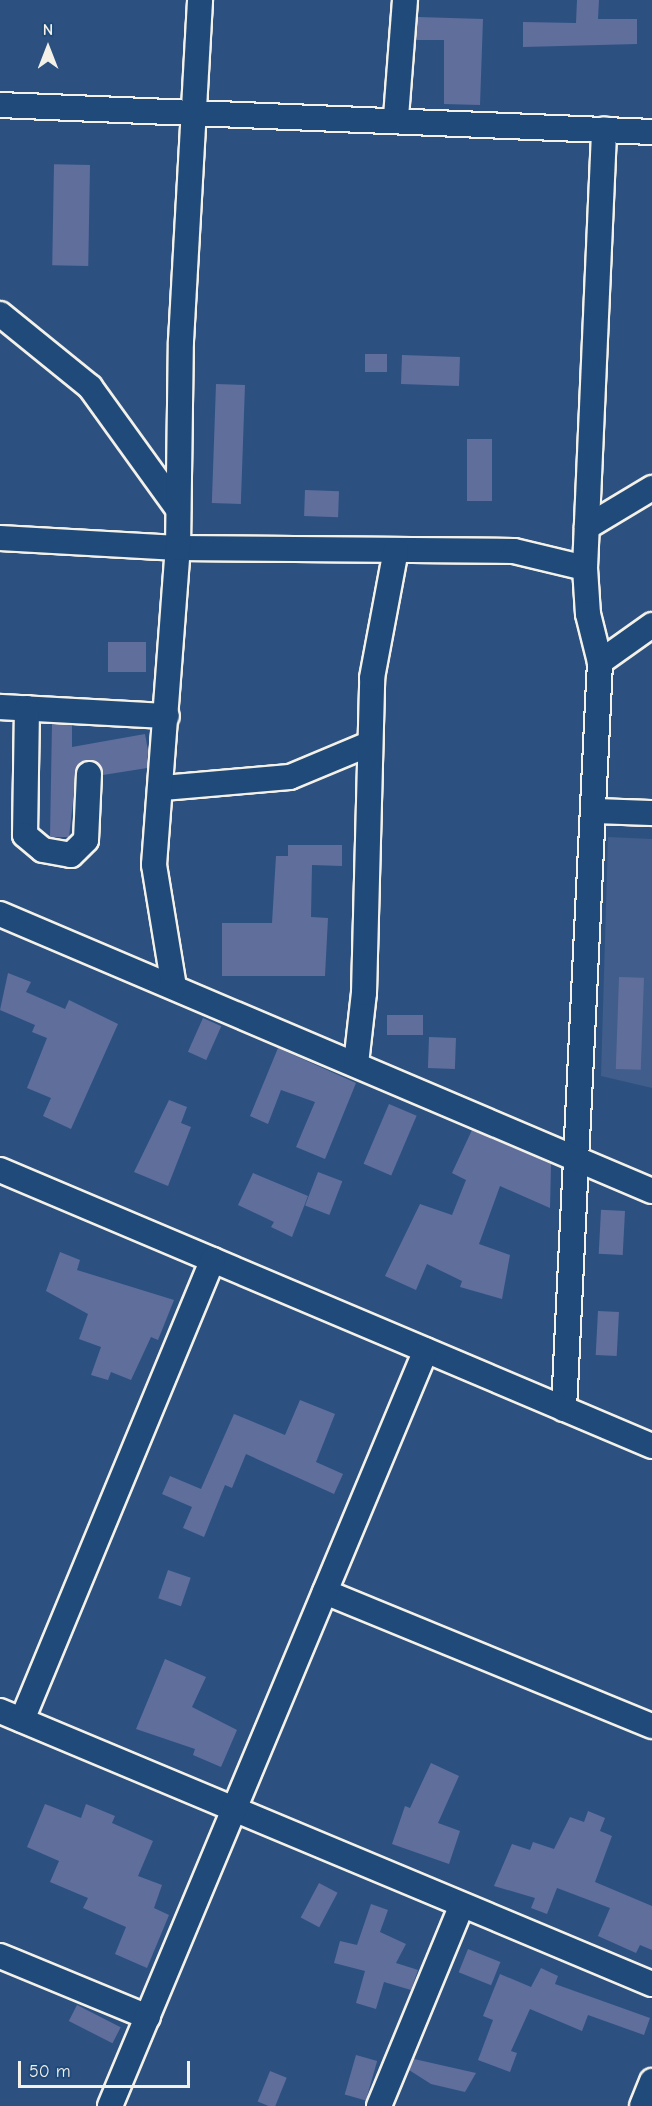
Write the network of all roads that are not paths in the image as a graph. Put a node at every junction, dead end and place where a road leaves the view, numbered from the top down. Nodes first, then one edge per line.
1 (200, 0) edge
2 (405, 0) edge
3 (0, 105) edge
4 (194, 116) junction
5 (396, 117) junction
6 (604, 129) junction
7 (652, 132) edge
8 (0, 314) edge
9 (652, 488) edge
10 (178, 509) junction
11 (587, 527) junction
12 (0, 538) edge
13 (178, 548) junction
14 (396, 550) junction
15 (585, 568) junction
16 (652, 625) edge
17 (600, 662) junction
18 (0, 707) edge
19 (27, 708) junction
20 (167, 716) junction
21 (369, 744) junction
22 (89, 774) dead end
23 (163, 788) junction
24 (594, 811) junction
25 (652, 813) edge
26 (0, 914) edge
27 (174, 987) junction
28 (356, 1064) junction
29 (577, 1158) junction
30 (0, 1170) edge
31 (652, 1191) edge
32 (213, 1260) junction
33 (426, 1350) junction
34 (564, 1409) junction
35 (652, 1446) edge
36 (325, 1592) junction
37 (0, 1711) edge
38 (22, 1720) junction
39 (652, 1726) edge
40 (234, 1809) junction
41 (462, 1905) junction
42 (0, 1956) edge
43 (652, 1984) edge
44 (148, 2017) junction
45 (652, 2081) edge
46 (110, 2106) edge
47 (379, 2106) edge
48 (642, 2106) edge

1 - 4 street
2 - 5 street
3 - 4 street
4 - 5 street
4 - 10 street
5 - 6 street
6 - 7 street
6 - 11 street
8 - 10 street
9 - 11 street
10 - 13 street
11 - 15 street
12 - 13 street
13 - 14 street
13 - 20 street
14 - 15 street
14 - 21 street
15 - 17 street
16 - 17 street
17 - 24 street
18 - 19 street
19 - 20 street
19 - 22 street
20 - 23 street
21 - 23 street
21 - 28 street
23 - 27 street
24 - 25 street
24 - 29 street
26 - 27 street
27 - 28 street
28 - 29 street
29 - 31 street
29 - 34 street
30 - 32 street
32 - 33 street
32 - 38 street
33 - 34 street
33 - 36 street
34 - 35 street
36 - 39 street
36 - 40 street
37 - 38 street
38 - 40 street
40 - 41 street
40 - 44 street
41 - 43 street
41 - 47 street
42 - 44 street
44 - 46 street
45 - 48 street

